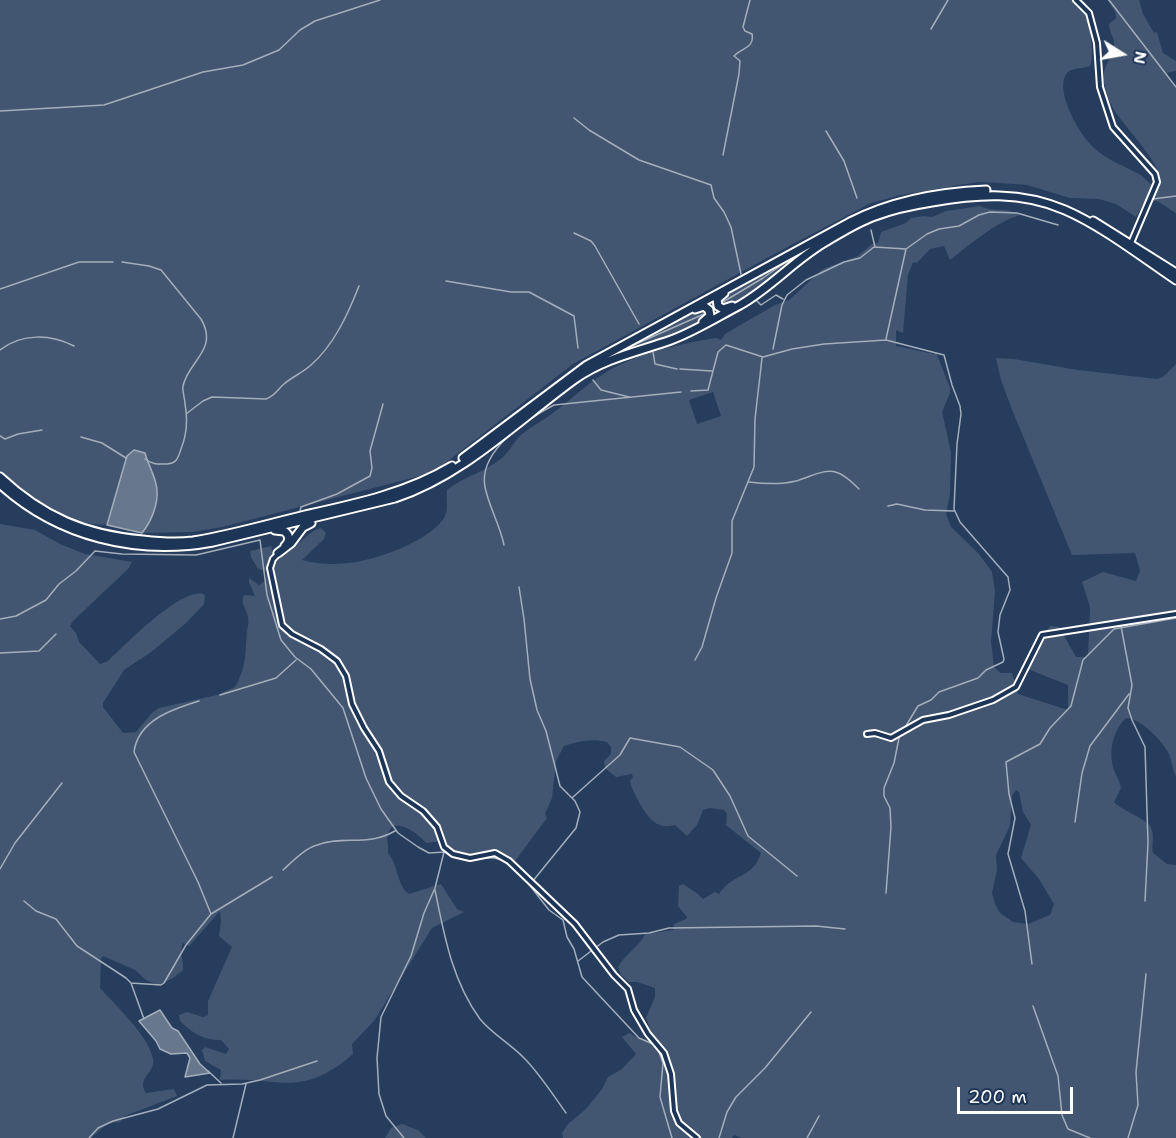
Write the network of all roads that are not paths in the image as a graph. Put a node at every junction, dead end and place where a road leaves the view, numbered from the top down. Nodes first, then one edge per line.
1 (1076, 0) edge
2 (1131, 243) junction
3 (1176, 272) edge
4 (748, 277) junction
5 (1176, 280) edge
6 (759, 294) junction
7 (663, 324) junction
8 (672, 339) junction
9 (0, 477) edge
10 (0, 484) edge
11 (360, 507) junction
12 (237, 536) junction
13 (278, 554) junction
14 (1176, 614) edge
15 (867, 734) dead end
16 (697, 1138) edge

1 - 2 street
2 - 3 highway
2 - 4 highway
4 - 6 highway
4 - 7 highway
5 - 6 highway
6 - 8 highway
7 - 8 highway
7 - 9 highway
8 - 11 highway
10 - 12 highway
11 - 12 highway
11 - 13 highway
12 - 13 highway
13 - 16 street
14 - 15 street

